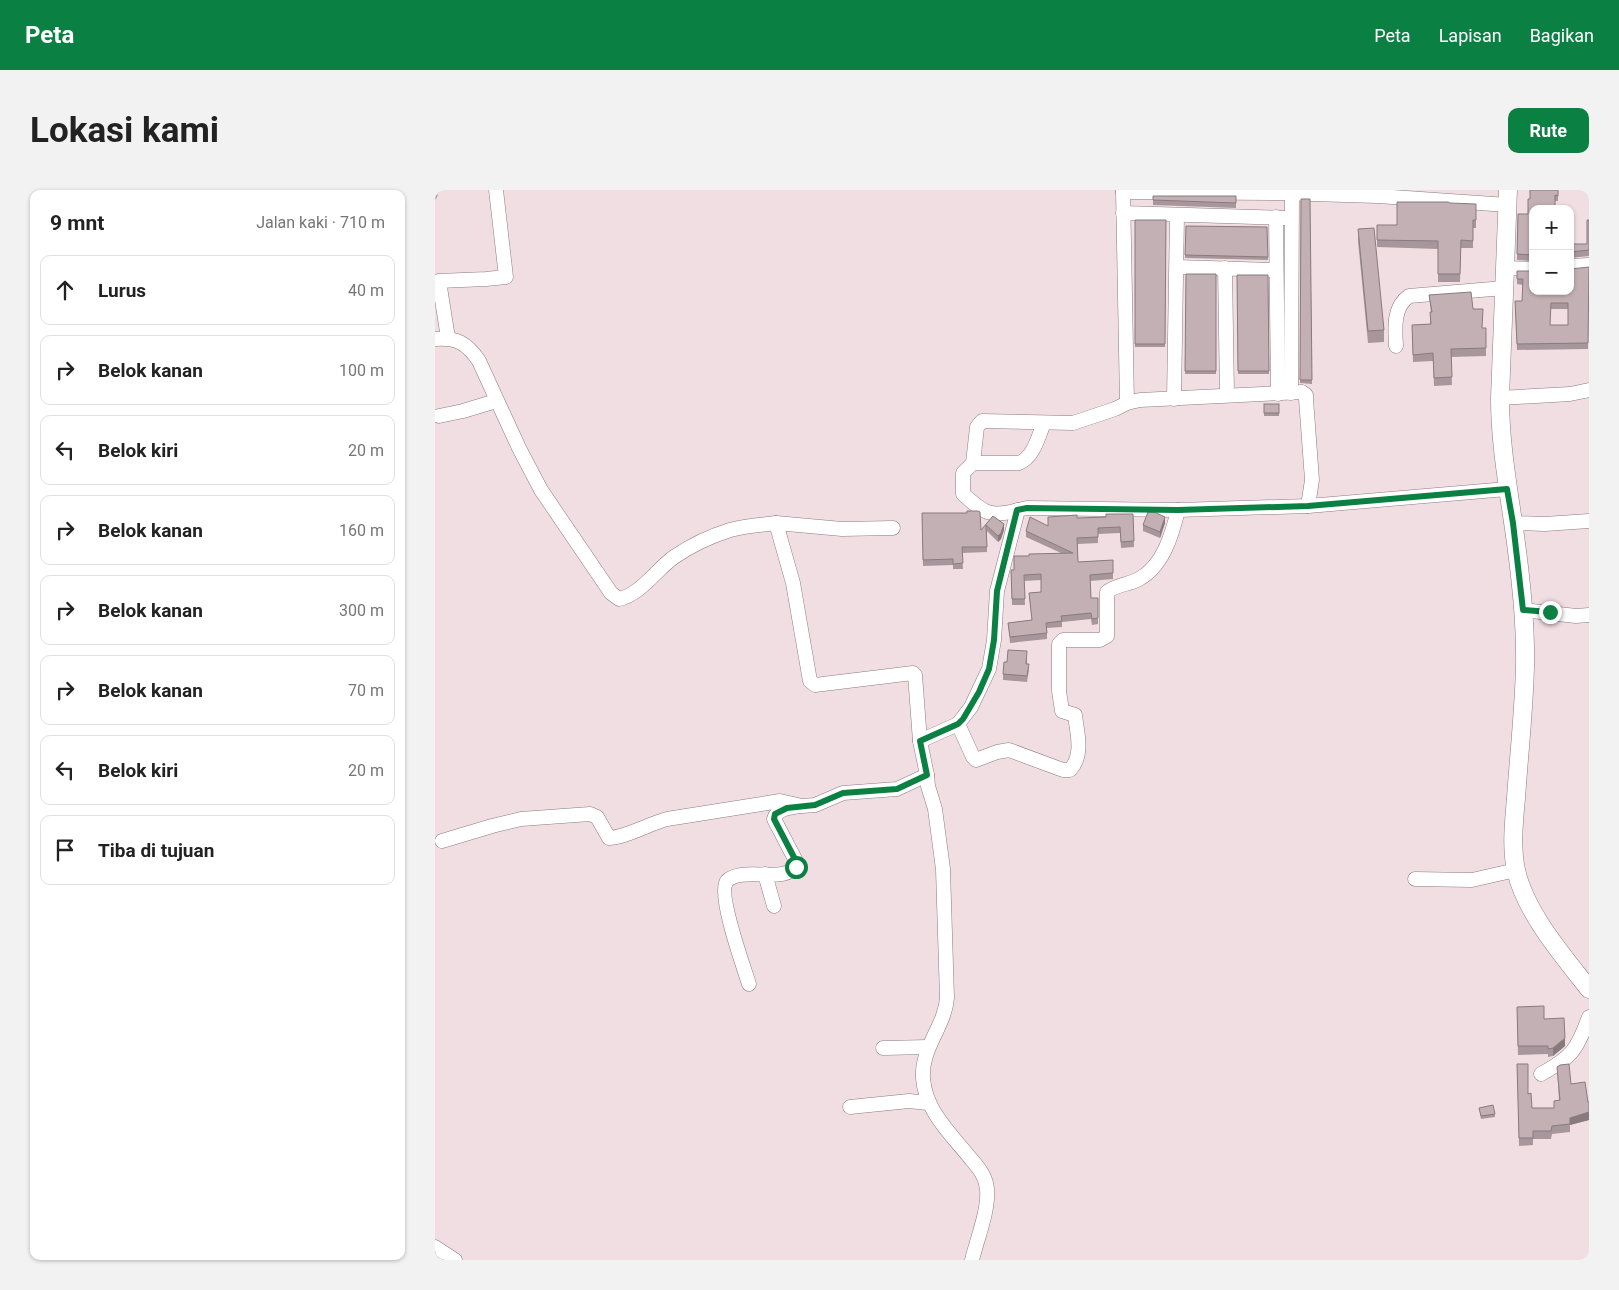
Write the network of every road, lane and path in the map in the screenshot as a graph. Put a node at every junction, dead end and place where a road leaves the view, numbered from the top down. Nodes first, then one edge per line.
1 (439, 190) edge
2 (497, 190) edge
3 (1123, 191) edge
4 (1175, 191) edge
5 (1227, 191) edge
6 (1277, 191) edge
7 (1329, 192) edge
8 (1378, 193) edge
9 (1292, 194) junction
10 (1427, 195) edge
11 (1508, 197) edge
12 (435, 199) edge
13 (1123, 213) junction
14 (1177, 216) junction
15 (1276, 217) junction
16 (1291, 218) junction
17 (1589, 265) edge
18 (1574, 266) edge
19 (1177, 267) junction
20 (1225, 268) junction
21 (1505, 268) junction
22 (1529, 269) edge
23 (1276, 270) junction
24 (1504, 288) junction
25 (442, 338) edge
26 (1396, 346) dead end
27 (1589, 390) edge
28 (1284, 394) junction
29 (1227, 395) junction
30 (1499, 398) junction
31 (1174, 399) junction
32 (496, 401) junction
33 (1127, 403) junction
34 (439, 416) dead end
35 (1045, 423) junction
36 (973, 463) junction
37 (1507, 489) junction
38 (1308, 506) junction
39 (1017, 510) junction
40 (1178, 510) junction
41 (1589, 522) edge
42 (776, 523) junction
43 (1513, 523) junction
44 (893, 528) dead end
45 (1523, 610) junction
46 (1589, 616) edge
47 (958, 724) junction
48 (920, 741) junction
49 (927, 775) junction
50 (802, 806) junction
51 (442, 841) dead end
52 (1516, 870) junction
53 (765, 874) junction
54 (1415, 879) dead end
55 (774, 906) dead end
56 (749, 984) dead end
57 (1589, 989) edge
58 (1589, 1018) edge
59 (928, 1046) junction
60 (883, 1048) dead end
61 (1541, 1074) dead end
62 (928, 1103) junction
63 (850, 1108) dead end
64 (435, 1247) edge
65 (455, 1260) edge
66 (972, 1260) edge

1 - 12 path
2 - 25 street
3 - 4 street
3 - 13 street
4 - 5 street
5 - 6 street
6 - 9 street
7 - 8 street
7 - 9 street
8 - 10 street
9 - 16 street
10 - 11 street
11 - 21 main road
13 - 14 street
13 - 33 street
14 - 15 street
14 - 19 street
15 - 16 street
15 - 23 street
16 - 28 street
17 - 18 street
19 - 20 street
19 - 31 street
20 - 23 street
20 - 29 street
21 - 22 street
21 - 24 main road
23 - 28 street
24 - 26 street
24 - 30 main road
25 - 32 street
27 - 30 street
28 - 29 street
28 - 38 street
29 - 31 street
30 - 37 main road
31 - 33 street
32 - 34 street
32 - 42 street
33 - 35 street
35 - 36 street
35 - 36 street
36 - 39 street
37 - 38 street
37 - 43 main road
38 - 40 street
39 - 40 street
39 - 47 street
40 - 47 street
41 - 43 street
42 - 44 street
42 - 48 street
43 - 45 main road
45 - 46 street
45 - 52 main road
47 - 48 street
48 - 49 street
49 - 50 street
49 - 59 street
50 - 51 street
50 - 53 street
52 - 54 street
52 - 57 main road
53 - 55 street
53 - 56 street
58 - 61 street
59 - 60 street
59 - 62 street
62 - 63 street
62 - 66 street
64 - 65 street

